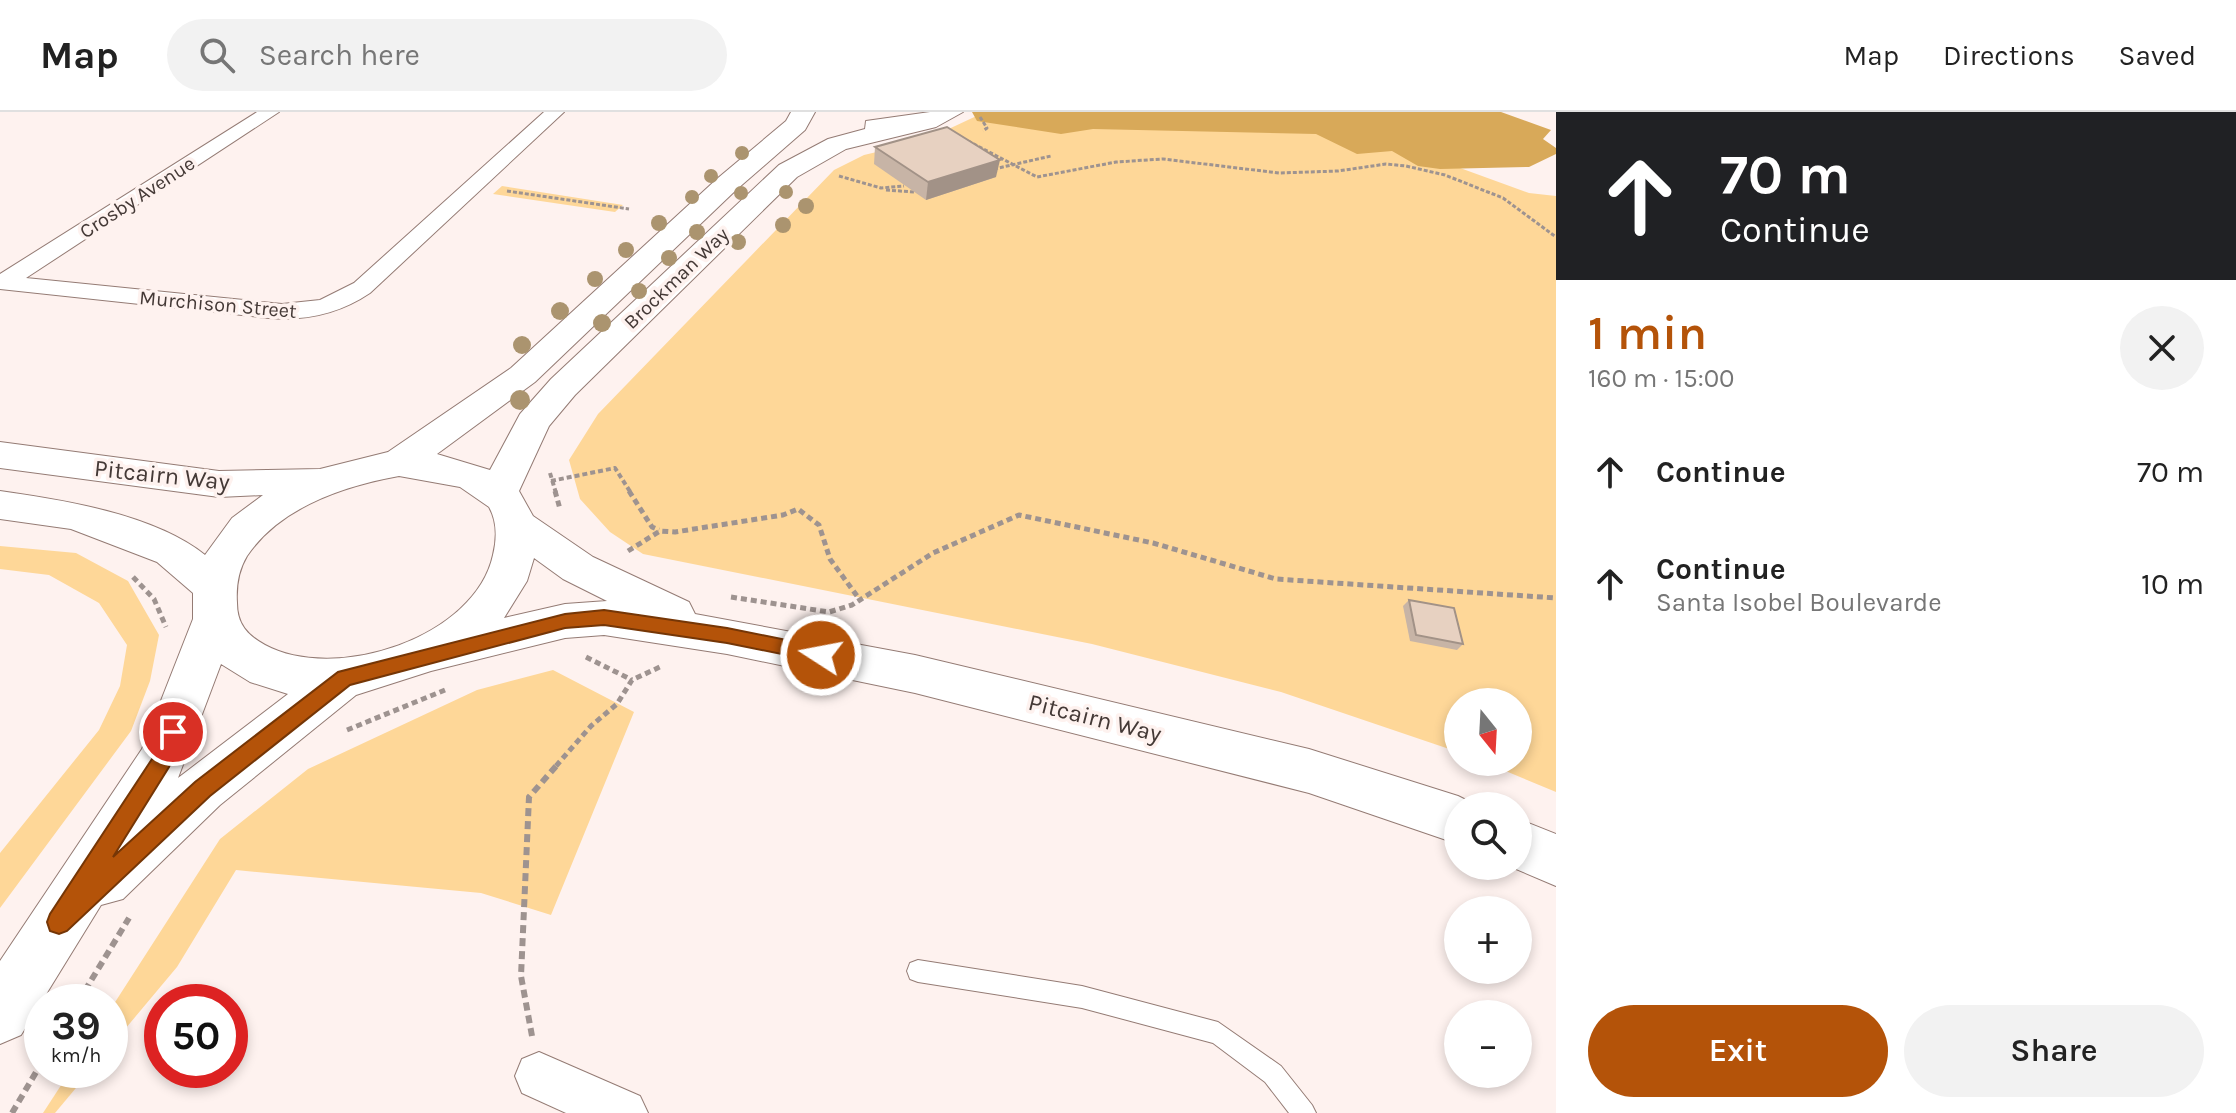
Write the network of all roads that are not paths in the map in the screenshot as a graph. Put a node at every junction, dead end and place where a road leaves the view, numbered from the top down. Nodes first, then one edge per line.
1 (270, 112) edge
2 (555, 112) edge
3 (951, 112) edge
4 (820, 114) edge
5 (905, 125) junction
6 (2, 282) edge
7 (0, 455) edge
8 (399, 463) junction
9 (325, 479) junction
10 (0, 505) edge
11 (507, 509) junction
12 (215, 603) junction
13 (724, 616) junction
14 (426, 654) junction
15 (344, 678) junction
16 (1444, 815) edge
17 (1532, 850) edge
18 (1556, 860) edge
19 (59, 922) junction
20 (918, 971) dead end
21 (0, 1014) edge
22 (539, 1076) road end
23 (623, 1113) edge
24 (1304, 1113) edge

1 - 6 street, Crosby Avenue
2 - 6 street, Murchison Street
3 - 5 street, Brockman Way
4 - 5 street
4 - 8 street, Brockman Way
5 - 11 street, Brockman Way
7 - 9 street, Pitcairn Way
8 - 9 street
8 - 11 street
9 - 12 street
10 - 12 street
11 - 13 street, Pitcairn Way
11 - 14 street
12 - 15 street
12 - 19 street
13 - 14 street, Pitcairn Way
13 - 16 street, Pitcairn Way
14 - 15 street
15 - 19 street
17 - 18 street
19 - 21 street
20 - 24 lane
22 - 23 street

